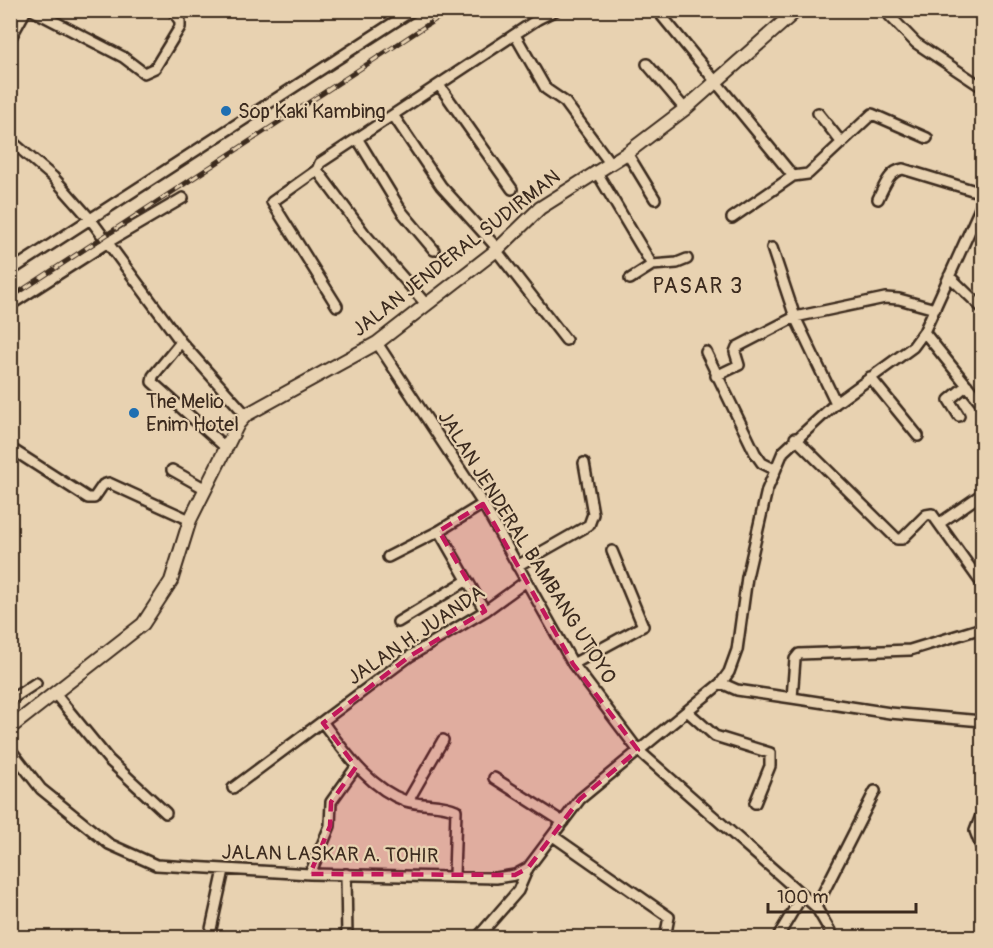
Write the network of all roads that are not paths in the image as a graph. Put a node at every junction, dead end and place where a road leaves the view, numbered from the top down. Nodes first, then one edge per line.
1 (26, 10) edge
2 (32, 10) edge
3 (172, 10) edge
4 (413, 10) edge
5 (556, 10) edge
6 (657, 10) edge
7 (797, 10) edge
8 (884, 10) edge
9 (515, 35) junction
10 (10, 39) edge
11 (646, 64) dead end
12 (717, 83) junction
13 (439, 85) junction
14 (982, 87) edge
15 (685, 109) junction
16 (818, 112) dead end
17 (393, 115) junction
18 (357, 138) junction
19 (927, 138) dead end
20 (10, 140) edge
21 (842, 143) junction
22 (627, 153) junction
23 (610, 163) junction
24 (317, 170) junction
25 (596, 171) junction
26 (793, 176) junction
27 (512, 189) dead end
28 (982, 193) edge
29 (183, 198) dead end
30 (655, 198) dead end
31 (878, 198) dead end
32 (982, 204) edge
33 (732, 218) dead end
34 (91, 220) junction
35 (972, 224) junction
36 (982, 228) edge
37 (108, 242) junction
38 (772, 248) dead end
39 (497, 249) junction
40 (434, 250) dead end
41 (687, 259) dead end
42 (652, 265) junction
43 (10, 272) edge
44 (950, 276) junction
45 (630, 279) dead end
46 (425, 303) junction
47 (10, 305) edge
48 (337, 306) dead end
49 (982, 308) edge
50 (935, 309) junction
51 (795, 317) junction
52 (924, 332) junction
53 (566, 340) dead end
54 (181, 342) junction
55 (377, 343) junction
56 (706, 352) dead end
57 (716, 376) junction
58 (870, 377) junction
59 (967, 385) junction
60 (836, 403) junction
61 (982, 404) edge
62 (246, 416) junction
63 (959, 416) dead end
64 (918, 436) dead end
65 (795, 438) junction
66 (10, 447) edge
67 (225, 447) junction
68 (584, 463) dead end
69 (774, 469) junction
70 (172, 470) dead end
71 (204, 488) junction
72 (982, 494) edge
73 (483, 504) junction
74 (190, 520) junction
75 (940, 523) junction
76 (439, 531) junction
77 (612, 551) dead end
78 (388, 557) dead end
79 (517, 566) junction
80 (466, 581) junction
81 (525, 582) junction
82 (982, 584) edge
83 (485, 611) junction
84 (398, 622) dead end
85 (982, 628) edge
86 (573, 664) junction
87 (36, 683) dead end
88 (721, 683) junction
89 (56, 695) junction
90 (792, 698) junction
91 (10, 700) edge
92 (687, 711) junction
93 (982, 721) edge
94 (323, 723) junction
95 (10, 728) edge
96 (443, 740) dead end
97 (10, 749) edge
98 (638, 750) junction
99 (356, 766) junction
100 (494, 778) dead end
101 (233, 788) dead end
102 (875, 791) dead end
103 (408, 801) junction
104 (755, 803) dead end
105 (166, 813) dead end
106 (982, 813) edge
107 (563, 822) junction
108 (553, 836) junction
109 (982, 849) edge
110 (528, 868) junction
111 (225, 870) junction
112 (346, 873) junction
113 (310, 874) junction
114 (454, 876) junction
115 (802, 897) junction
116 (816, 907) junction
117 (208, 938) edge
118 (347, 938) edge
119 (477, 938) edge
120 (665, 938) edge
121 (777, 938) edge
122 (834, 938) edge

1 - 10 street
2 - 3 street
4 - 34 street
5 - 9 street
6 - 12 street
7 - 12 main road, JALAN JENDERAL SUDIRMAN
8 - 14 street
9 - 13 street
9 - 23 street
11 - 15 street
12 - 15 main road, JALAN JENDERAL SUDIRMAN
12 - 26 street
13 - 17 street
13 - 27 street
15 - 22 main road, JALAN JENDERAL SUDIRMAN
16 - 21 street
17 - 18 street
17 - 39 street
18 - 24 street
18 - 40 street
19 - 21 street
20 - 34 street
21 - 26 street
22 - 23 main road, JALAN JENDERAL SUDIRMAN
22 - 30 street
23 - 25 main road, JALAN JENDERAL SUDIRMAN
24 - 46 street
24 - 48 street
25 - 39 main road, JALAN JENDERAL SUDIRMAN
25 - 42 street
26 - 33 street
28 - 31 street
29 - 37 street
32 - 35 street
34 - 37 street
34 - 43 street
35 - 36 street
35 - 44 street
37 - 47 street
37 - 54 street
38 - 51 street
39 - 46 main road, JALAN JENDERAL SUDIRMAN
39 - 53 street
41 - 42 street
42 - 45 street
44 - 49 street
44 - 50 street
46 - 55 main road, JALAN JENDERAL SUDIRMAN
50 - 51 street
50 - 52 street
51 - 57 street
51 - 60 street
52 - 58 street
52 - 59 street
54 - 62 street
54 - 67 street
55 - 62 main road, JALAN JENDERAL SUDIRMAN
55 - 73 street, JALAN JENDERAL BAMBANG UTOYO
56 - 57 street
57 - 69 street
58 - 60 street
58 - 64 street
59 - 61 street
59 - 63 street
60 - 65 street
62 - 67 main road, JALAN JENDERAL SUDIRMAN
65 - 69 street
65 - 75 street
66 - 74 street
67 - 71 main road, JALAN JENDERAL SUDIRMAN
68 - 79 street
69 - 88 street
70 - 71 street
71 - 74 main road, JALAN JENDERAL SUDIRMAN
72 - 75 street
73 - 76 street
73 - 79 street, JALAN JENDERAL BAMBANG UTOYO
74 - 89 main road, JALAN JENDERAL SUDIRMAN
75 - 82 street
76 - 78 street
76 - 80 street
77 - 86 street
79 - 81 street, JALAN JENDERAL BAMBANG UTOYO
80 - 83 street
80 - 84 street
81 - 83 street, JALAN H. JUANDA
81 - 86 street, JALAN JENDERAL BAMBANG UTOYO
83 - 94 street, JALAN H. JUANDA
85 - 90 street
86 - 98 street, JALAN JENDERAL BAMBANG UTOYO
87 - 91 street
88 - 90 street
88 - 92 street
89 - 95 main road, JALAN JENDERAL SUDIRMAN
89 - 105 street
90 - 93 street
92 - 98 street
92 - 104 street
94 - 99 street
94 - 101 street, JALAN H. JUANDA
96 - 103 street
97 - 111 street, JALAN LASKAR A. TOHIR
98 - 107 street
98 - 115 street, JALAN JENDERAL BAMBANG UTOYO
99 - 103 street
99 - 113 street
100 - 107 street
102 - 116 street
103 - 114 street
106 - 109 street
107 - 108 street
108 - 110 street
108 - 120 street
110 - 114 street, JALAN LASKAR A. TOHIR
110 - 119 street
111 - 113 street, JALAN LASKAR A. TOHIR
111 - 117 street
112 - 113 street, JALAN LASKAR A. TOHIR
112 - 114 street, JALAN LASKAR A. TOHIR
112 - 118 street
115 - 116 street, JALAN JENDERAL BAMBANG UTOYO
115 - 121 street
116 - 122 street, JALAN JENDERAL BAMBANG UTOYO

